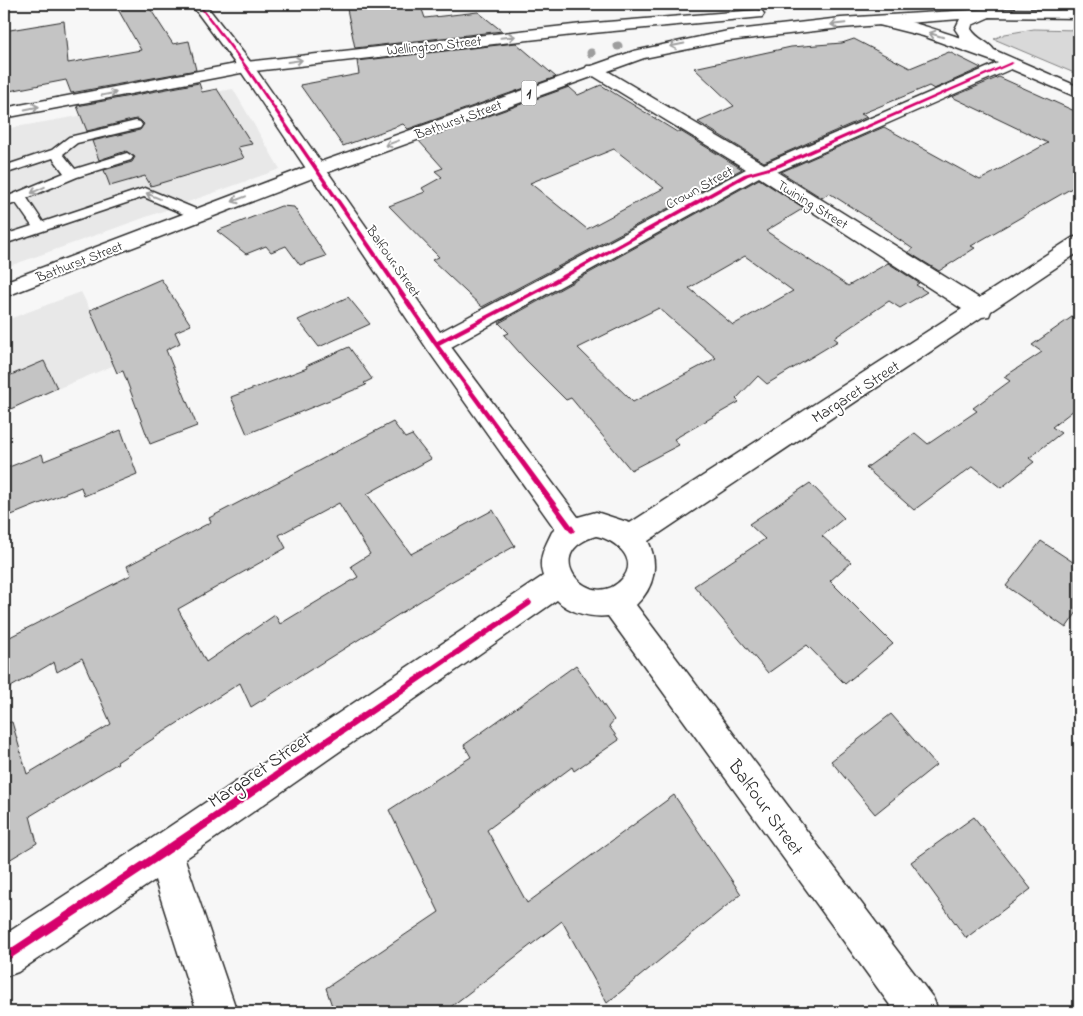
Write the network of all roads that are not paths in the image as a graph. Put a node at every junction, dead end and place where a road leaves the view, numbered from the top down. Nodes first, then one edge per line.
1 (217, 4) edge
2 (868, 4) edge
3 (199, 5) edge
4 (849, 6) dead end
5 (768, 13) dead end
6 (987, 13) junction
7 (1079, 14) edge
8 (876, 20) junction
9 (1005, 60) junction
10 (246, 67) junction
11 (593, 69) junction
12 (1079, 93) edge
13 (4, 114) edge
14 (136, 125) dead end
15 (56, 153) junction
16 (127, 157) dead end
17 (4, 170) edge
18 (316, 170) junction
19 (762, 171) junction
20 (72, 174) junction
21 (20, 198) junction
22 (4, 203) edge
23 (198, 215) junction
24 (40, 228) junction
25 (4, 240) edge
26 (1073, 255) edge
27 (4, 290) edge
28 (980, 310) junction
29 (436, 344) junction
30 (572, 530) junction
31 (630, 538) junction
32 (559, 582) junction
33 (616, 601) junction
34 (164, 852) junction
35 (4, 958) edge
36 (217, 1012) edge
37 (919, 1012) edge

1 - 3 main road
2 - 4 main road
3 - 10 main road, Balfour Street
10 -> 5 main road, Wellington Street
6 - 7 main road, Bathurst Street / 1
6 - 8 main road, Bathurst Street / 1
6 - 9 main road
9 -> 8 main road
8 -> 11 main road, Bathurst Street / 1
9 - 12 main road
9 - 19 main road, Crown Street
13 -> 10 main road, Wellington Street
10 - 18 main road, Balfour Street
11 -> 18 main road, Bathurst Street / 1
11 - 19 main road, Twining Street
14 - 15 lane
15 - 17 lane
15 - 20 lane
16 - 20 lane
18 -> 23 main road, Bathurst Street / 1
18 - 29 main road, Balfour Street
19 - 28 main road, Twining Street
19 - 29 main road, Crown Street
20 -> 21 lane
21 - 22 lane
21 - 24 lane
23 -> 24 lane
23 - 27 main road, Bathurst Street / 1
24 - 25 lane
26 - 28 main road, Margaret Street
28 - 31 main road, Margaret Street
29 - 30 main road, Balfour Street
30 - 31 main road
30 - 32 main road
31 - 33 main road
32 - 33 main road
32 - 34 main road, Margaret Street
33 - 37 main road, Balfour Street
34 - 35 main road, Margaret Street
34 - 36 main road

